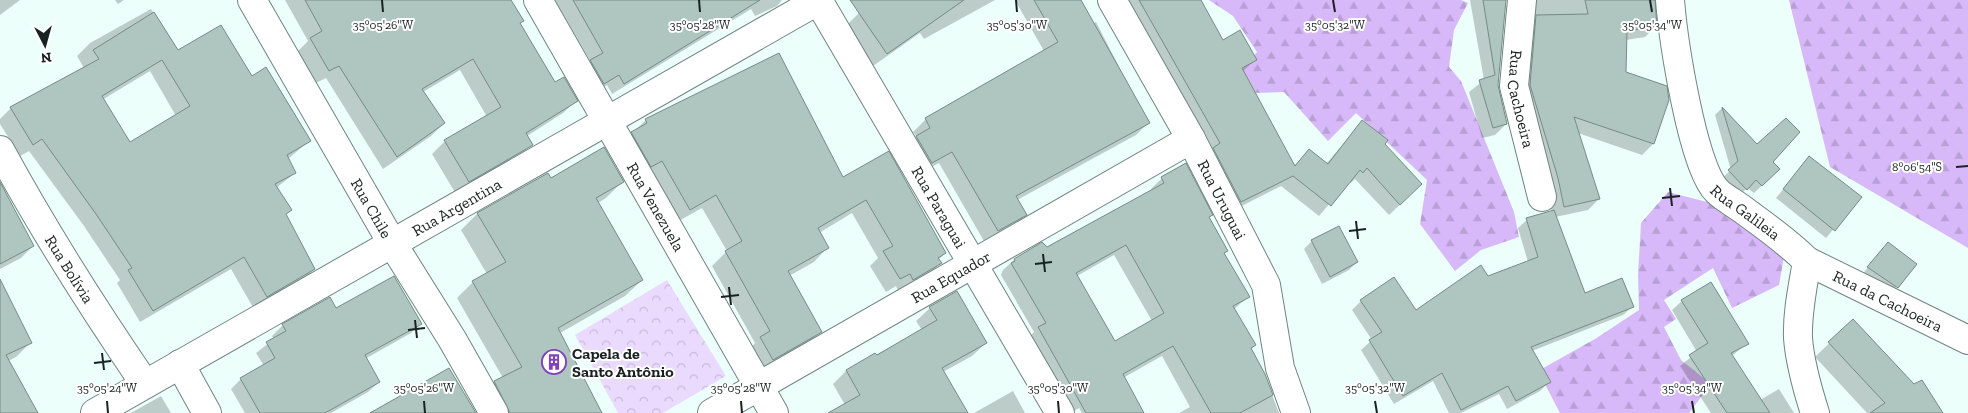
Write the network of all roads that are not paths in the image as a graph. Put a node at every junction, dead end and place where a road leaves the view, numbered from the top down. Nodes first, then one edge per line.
1 (252, 0) edge
2 (538, 0) edge
3 (818, 0) edge
4 (1112, 0) edge
5 (1522, 0) edge
6 (1670, 0) edge
7 (608, 120) junction
8 (1191, 139) junction
9 (0, 150) edge
10 (1542, 197) dead end
11 (392, 243) junction
12 (1808, 261) junction
13 (973, 264) junction
14 (1968, 340) edge
15 (180, 364) junction
16 (145, 384) junction
17 (758, 386) junction
18 (95, 413) edge
19 (207, 413) edge
20 (494, 413) edge
21 (712, 413) edge
22 (774, 413) edge
23 (1060, 413) edge
24 (1296, 413) edge
25 (1815, 413) edge

1 - 11 street, Rua Chile
2 - 7 street, Rua Venezuela
3 - 7 street, Rua Argentina
3 - 13 street, Rua Paraguai
4 - 8 street, Rua Uruguai
5 - 10 street, Rua Cachoeira
6 - 12 street, Rua Galileia
7 - 11 street, Rua Argentina
7 - 17 street, Rua Venezuela
8 - 13 street, Rua Equador
8 - 24 street, Rua Uruguai
9 - 16 street, Rua Bolívia
11 - 15 street, Rua Argentina
11 - 20 street, Rua Chile
12 - 14 street, Rua da Cachoeira
12 - 25 street
13 - 17 street, Rua Equador
13 - 23 street, Rua Paraguai
15 - 16 street, Rua Argentina
15 - 19 street
16 - 18 street, Rua Argentina
17 - 21 street, Rua Equador
17 - 22 street, Rua Venezuela

